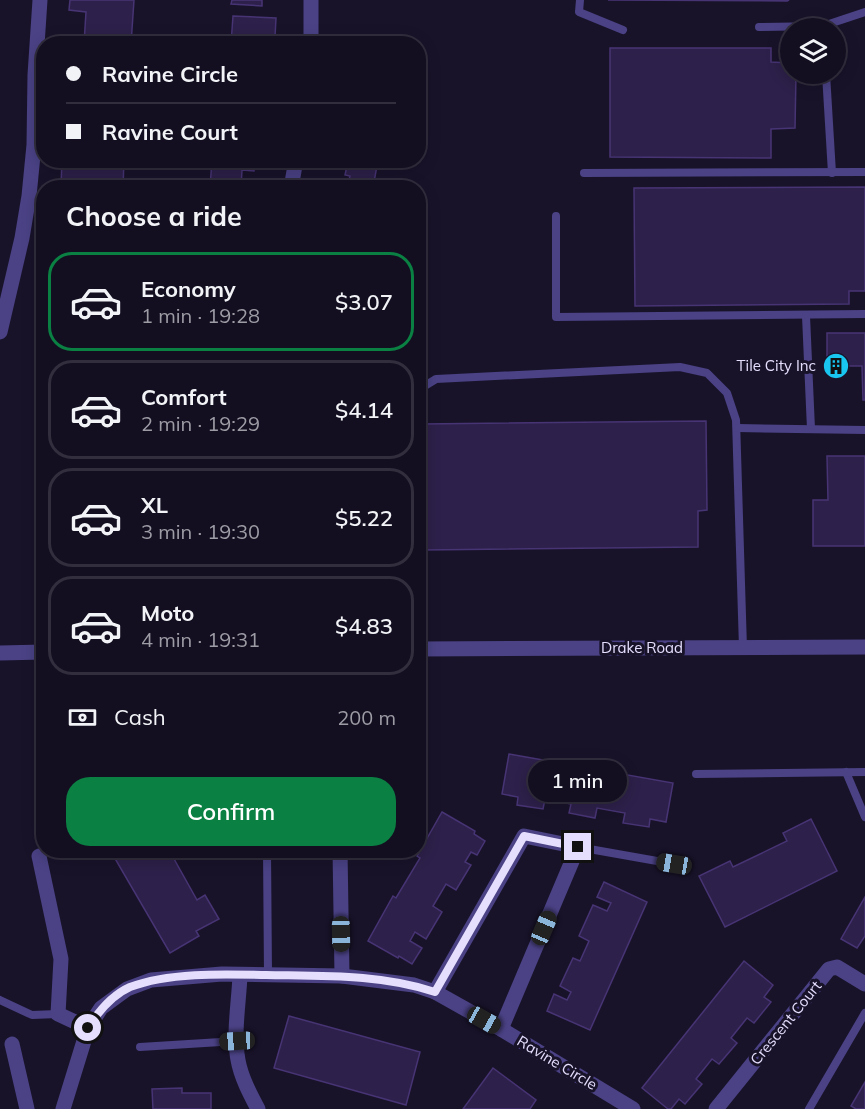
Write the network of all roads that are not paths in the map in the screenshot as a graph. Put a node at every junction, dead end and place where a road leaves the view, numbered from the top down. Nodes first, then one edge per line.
1 (40, 0) edge
2 (311, 0) edge
3 (579, 0) edge
4 (865, 12) edge
5 (846, 19) edge
6 (759, 27) dead end
7 (780, 27) edge
8 (623, 30) dead end
9 (38, 36) edge
10 (311, 36) edge
11 (36, 60) edge
12 (827, 84) edge
13 (865, 172) edge
14 (585, 173) dead end
15 (832, 173) junction
16 (556, 216) dead end
17 (865, 314) edge
18 (806, 316) junction
19 (0, 332) edge
20 (426, 385) edge
21 (738, 428) junction
22 (811, 429) junction
23 (865, 430) edge
24 (865, 647) edge
25 (743, 648) junction
26 (426, 649) edge
27 (36, 652) edge
28 (0, 653) edge
29 (846, 772) junction
30 (865, 772) edge
31 (696, 774) dead end
32 (865, 817) edge
33 (578, 847) junction
34 (39, 858) edge
35 (267, 858) edge
36 (340, 858) edge
37 (674, 864) dead end
38 (240, 975) junction
39 (268, 975) junction
40 (342, 976) junction
41 (865, 984) edge
42 (435, 992) junction
43 (0, 1000) edge
44 (865, 1013) edge
45 (58, 1014) junction
46 (88, 1028) junction
47 (501, 1029) junction
48 (237, 1041) junction
49 (12, 1044) dead end
50 (140, 1047) dead end
51 (609, 1103) edge
52 (27, 1109) edge
53 (63, 1109) edge
54 (258, 1109) edge
55 (633, 1109) edge
56 (716, 1109) edge
57 (808, 1109) edge

1 - 9 street
2 - 10 street
3 - 8 lane
4 - 5 lane
6 - 7 lane
11 - 19 street
12 - 15 lane
13 - 15 lane
14 - 15 lane
16 - 18 lane
17 - 18 lane
18 - 22 lane
20 - 21 lane
21 - 22 lane
21 - 25 lane
22 - 23 lane
24 - 25 street, Drake Road
25 - 26 street, Drake Road
27 - 28 street
29 - 30 lane
29 - 31 lane
29 - 32 lane
33 - 37 lane
33 - 42 street
33 - 47 street
34 - 45 street
35 - 39 lane
36 - 40 street
38 - 39 street, Ravine Circle
38 - 46 street, Ravine Circle
38 - 48 street
39 - 40 street, Ravine Circle
40 - 42 street, Ravine Circle
41 - 56 street, Crescent Court
42 - 47 street, Ravine Circle
43 - 45 lane
44 - 57 lane
45 - 46 street
46 - 53 street, Ravine Circle
47 - 51 street, Ravine Circle
48 - 50 lane
48 - 54 street
49 - 52 street
51 - 55 street, Ravine Circle

